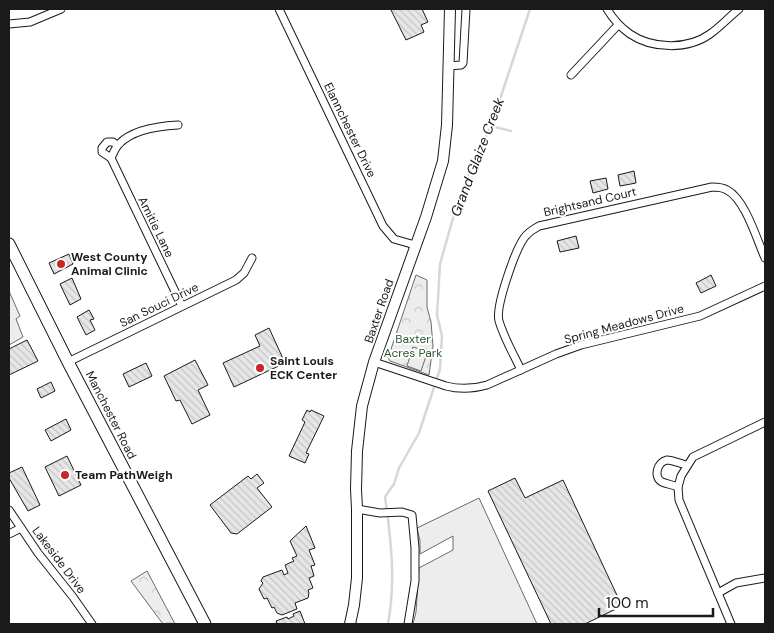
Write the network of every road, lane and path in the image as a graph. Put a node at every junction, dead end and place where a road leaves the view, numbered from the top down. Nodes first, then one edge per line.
1 (61, 9) edge
2 (279, 9) edge
3 (450, 9) edge
4 (466, 9) edge
5 (607, 9) edge
6 (739, 9) edge
7 (9, 24) edge
8 (618, 25) junction
9 (448, 66) junction
10 (571, 75) dead end
11 (178, 125) dead end
12 (117, 145) junction
13 (111, 158) junction
14 (9, 244) edge
15 (415, 245) junction
16 (252, 258) dead end
17 (765, 258) edge
18 (765, 286) edge
19 (182, 306) junction
20 (68, 362) junction
21 (374, 362) junction
22 (521, 370) junction
23 (765, 422) edge
24 (687, 465) junction
25 (678, 487) junction
26 (357, 509) junction
27 (9, 510) edge
28 (21, 528) junction
29 (9, 534) edge
30 (765, 578) edge
31 (718, 593) junction
32 (92, 624) edge
33 (205, 624) edge
34 (350, 624) edge
35 (408, 624) edge
36 (731, 624) edge

1 - 7 street
2 - 15 street, Elannchester Drive
3 - 9 main road, Baxter Road
4 - 9 street
5 - 8 street
6 - 8 street
8 - 10 street
9 - 15 main road, Baxter Road
11 - 12 street, Amitie Lane
12 - 13 street
12 - 13 street, Amitie Lane
13 - 19 street, Amitie Lane
14 - 20 highway, Manchester Road
15 - 21 main road, Baxter Road
16 - 19 street, San Souci Drive
17 - 22 street, Brightsand Court
18 - 22 street, Spring Meadows Drive
19 - 20 street, San Souci Drive
20 - 33 highway, Manchester Road
21 - 22 street, Spring Meadows Drive
21 - 26 main road, Baxter Road
23 - 24 street
24 - 25 street
24 - 25 street
25 - 31 street
26 - 34 main road, Baxter Road
26 - 35 street
27 - 28 street, Lakeside Drive
28 - 29 street
28 - 32 street, Lakeside Drive
30 - 31 street
31 - 36 street

